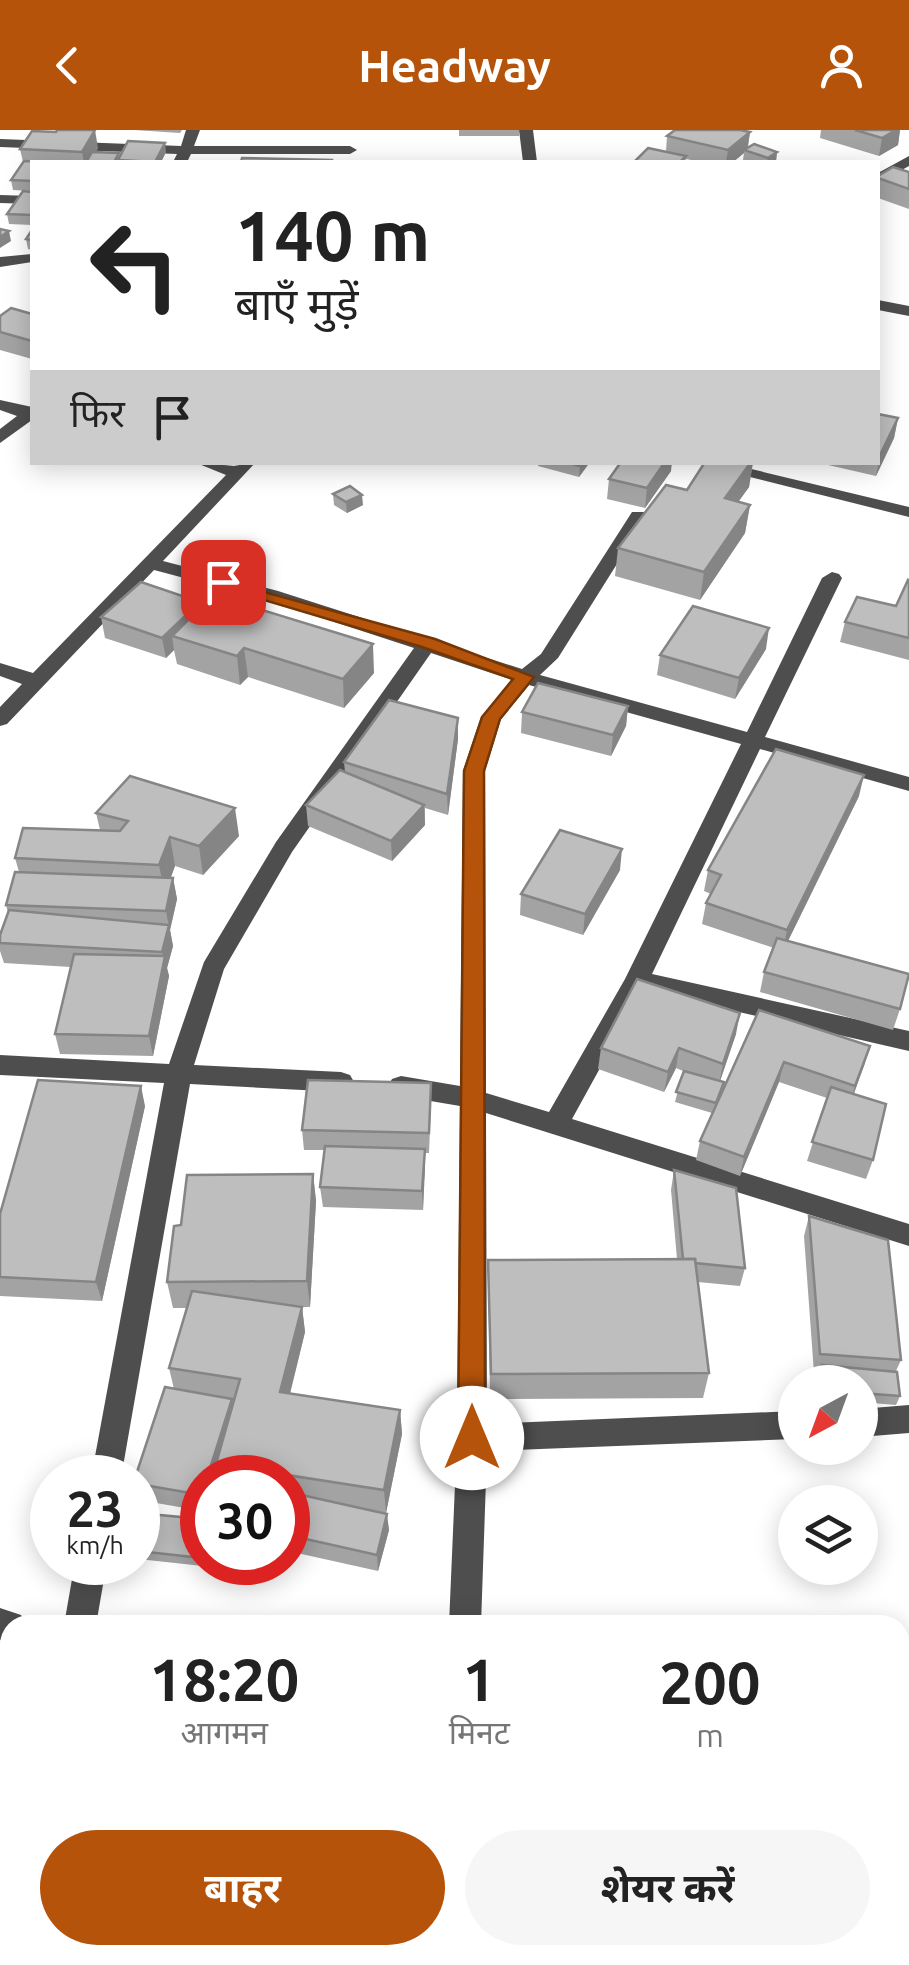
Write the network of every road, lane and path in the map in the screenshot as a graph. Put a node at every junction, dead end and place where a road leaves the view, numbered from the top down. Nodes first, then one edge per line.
1 (193, 130) edge
2 (356, 130) edge
3 (526, 130) edge
4 (0, 143) edge
5 (183, 156) edge
6 (348, 156) edge
7 (530, 160) edge
8 (909, 160) edge
9 (902, 172) edge
10 (0, 198) edge
11 (30, 200) edge
12 (30, 258) edge
13 (0, 262) edge
14 (880, 305) edge
15 (909, 311) edge
16 (0, 406) edge
17 (30, 414) edge
18 (30, 416) edge
19 (0, 438) edge
20 (711, 465) edge
21 (243, 468) edge
22 (909, 512) edge
23 (638, 516) edge
24 (151, 564) junction
25 (832, 578) dead end
26 (428, 643) junction
27 (0, 669) edge
28 (525, 677) junction
29 (35, 682) junction
30 (0, 718) edge
31 (754, 744) junction
32 (909, 784) edge
33 (637, 980) junction
34 (909, 1041) edge
35 (0, 1064) edge
36 (179, 1072) junction
37 (470, 1098) junction
38 (555, 1126) junction
39 (909, 1235) edge
40 (909, 1420) edge
41 (878, 1422) edge
42 (778, 1426) edge
43 (472, 1438) junction
44 (110, 1455) edge
45 (87, 1585) edge
46 (82, 1615) edge
47 (465, 1615) edge

1 - 5 street
2 - 6 street
3 - 7 street
4 - 5 street
5 - 6 street
8 - 9 street
10 - 11 street
12 - 13 street
14 - 15 street
16 - 17 street
18 - 19 street
20 - 22 street
21 - 24 street
23 - 28 street
24 - 26 street
24 - 29 street
25 - 31 street
26 - 28 street
26 - 36 street
27 - 29 street
28 - 31 street
28 - 37 street
29 - 30 street
31 - 32 street
31 - 33 street
33 - 34 street
33 - 38 street
35 - 36 street
36 - 37 street
36 - 44 street
37 - 38 street
37 - 43 street
38 - 39 street
40 - 41 street
42 - 43 street
43 - 47 street
45 - 46 street

